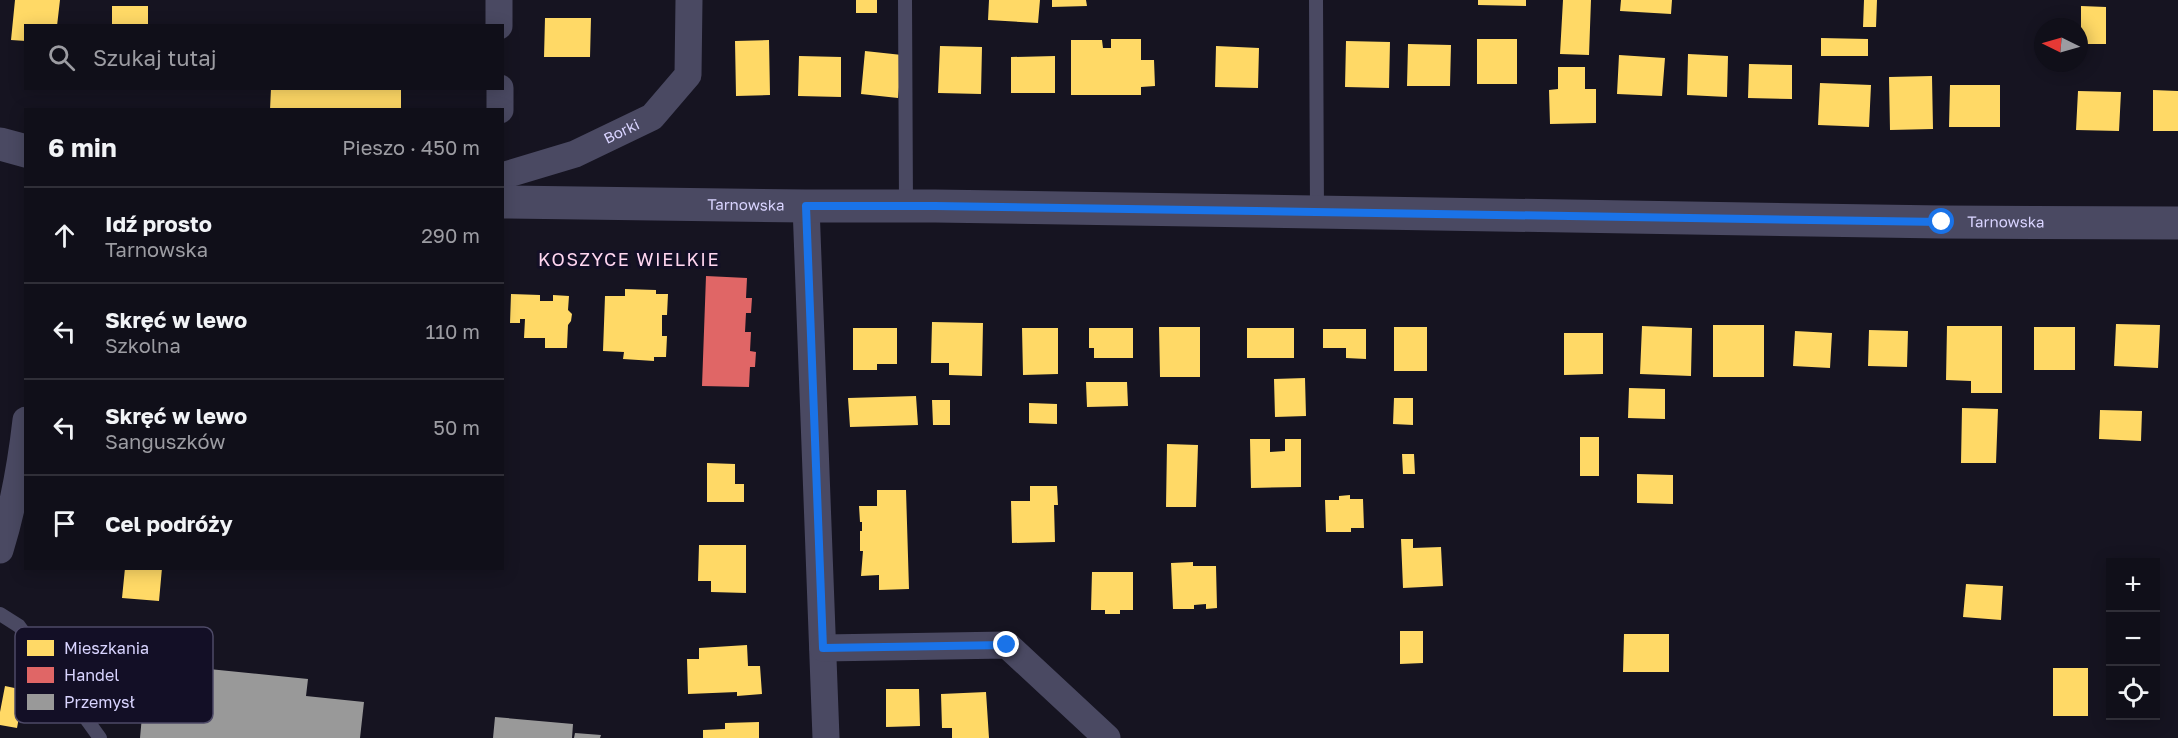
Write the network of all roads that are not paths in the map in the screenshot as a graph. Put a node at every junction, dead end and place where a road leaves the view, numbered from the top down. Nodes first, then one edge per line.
1 (499, 0) edge
2 (689, 0) edge
3 (905, 0) edge
4 (1316, 0) edge
5 (499, 24) edge
6 (500, 90) edge
7 (500, 108) edge
8 (0, 144) edge
9 (24, 151) edge
10 (504, 175) edge
11 (504, 202) edge
12 (806, 206) junction
13 (906, 206) junction
14 (1317, 212) junction
15 (2178, 222) edge
16 (24, 433) edge
17 (0, 550) edge
18 (0, 614) edge
19 (20, 627) edge
20 (823, 648) junction
21 (89, 723) edge
22 (100, 738) edge
23 (826, 738) edge
24 (1107, 738) edge

1 - 5 street
2 - 10 street, Borki
3 - 13 lane
4 - 14 lane
6 - 7 street
8 - 9 street
11 - 12 street, Tarnowska
12 - 13 street, Tarnowska
12 - 20 street
13 - 14 street, Tarnowska
14 - 15 street, Tarnowska
16 - 17 street
18 - 19 lane
20 - 23 street
20 - 24 street
21 - 22 lane

